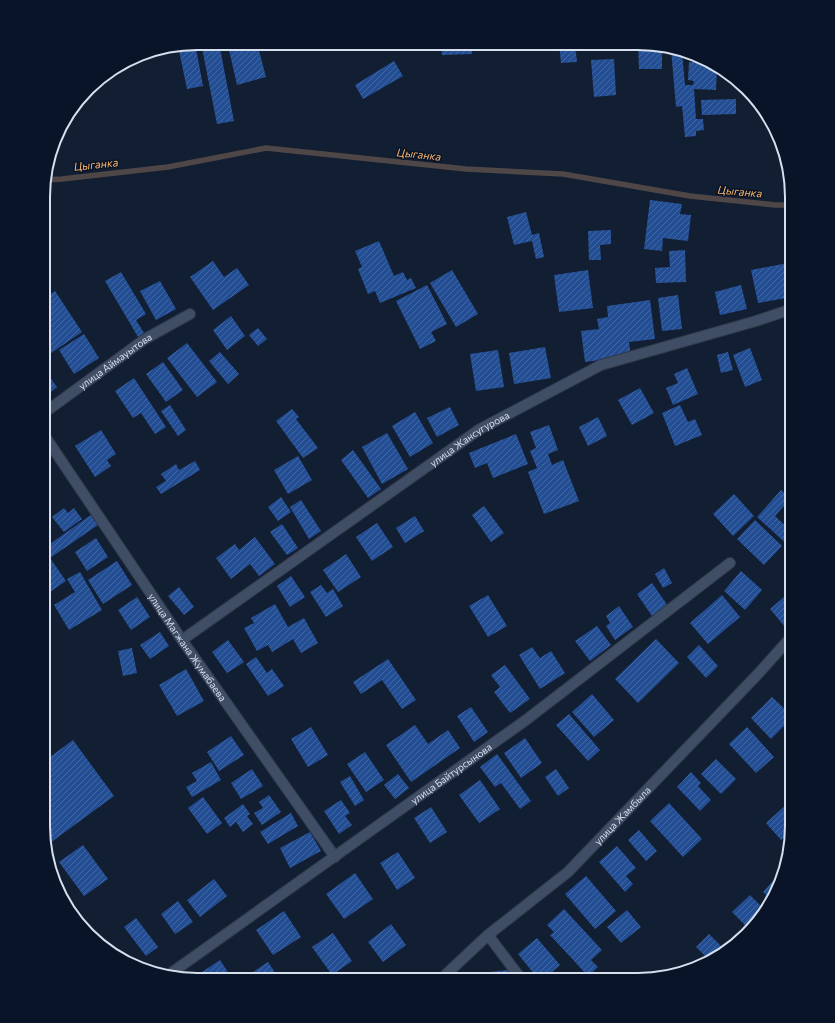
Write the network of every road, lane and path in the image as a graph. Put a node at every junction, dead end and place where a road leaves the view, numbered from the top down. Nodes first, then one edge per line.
1 (785, 311) edge
2 (190, 314) dead end
3 (50, 409) edge
4 (50, 444) edge
5 (730, 564) dead end
6 (182, 640) junction
7 (785, 644) edge
8 (335, 857) junction
9 (488, 935) junction
10 (174, 971) edge
11 (447, 973) edge
12 (517, 973) edge

1 - 6 street, улица Жансугурова
2 - 3 street, улица Аймауытова
4 - 6 street, улица Магжана Жумабаева
5 - 8 street, улица Байтурсынова
6 - 8 street, улица Магжана Жумабаева
7 - 9 street, улица Жамбыла
8 - 10 street, улица Байтурсынова
9 - 11 street, улица Жамбыла
9 - 12 street

